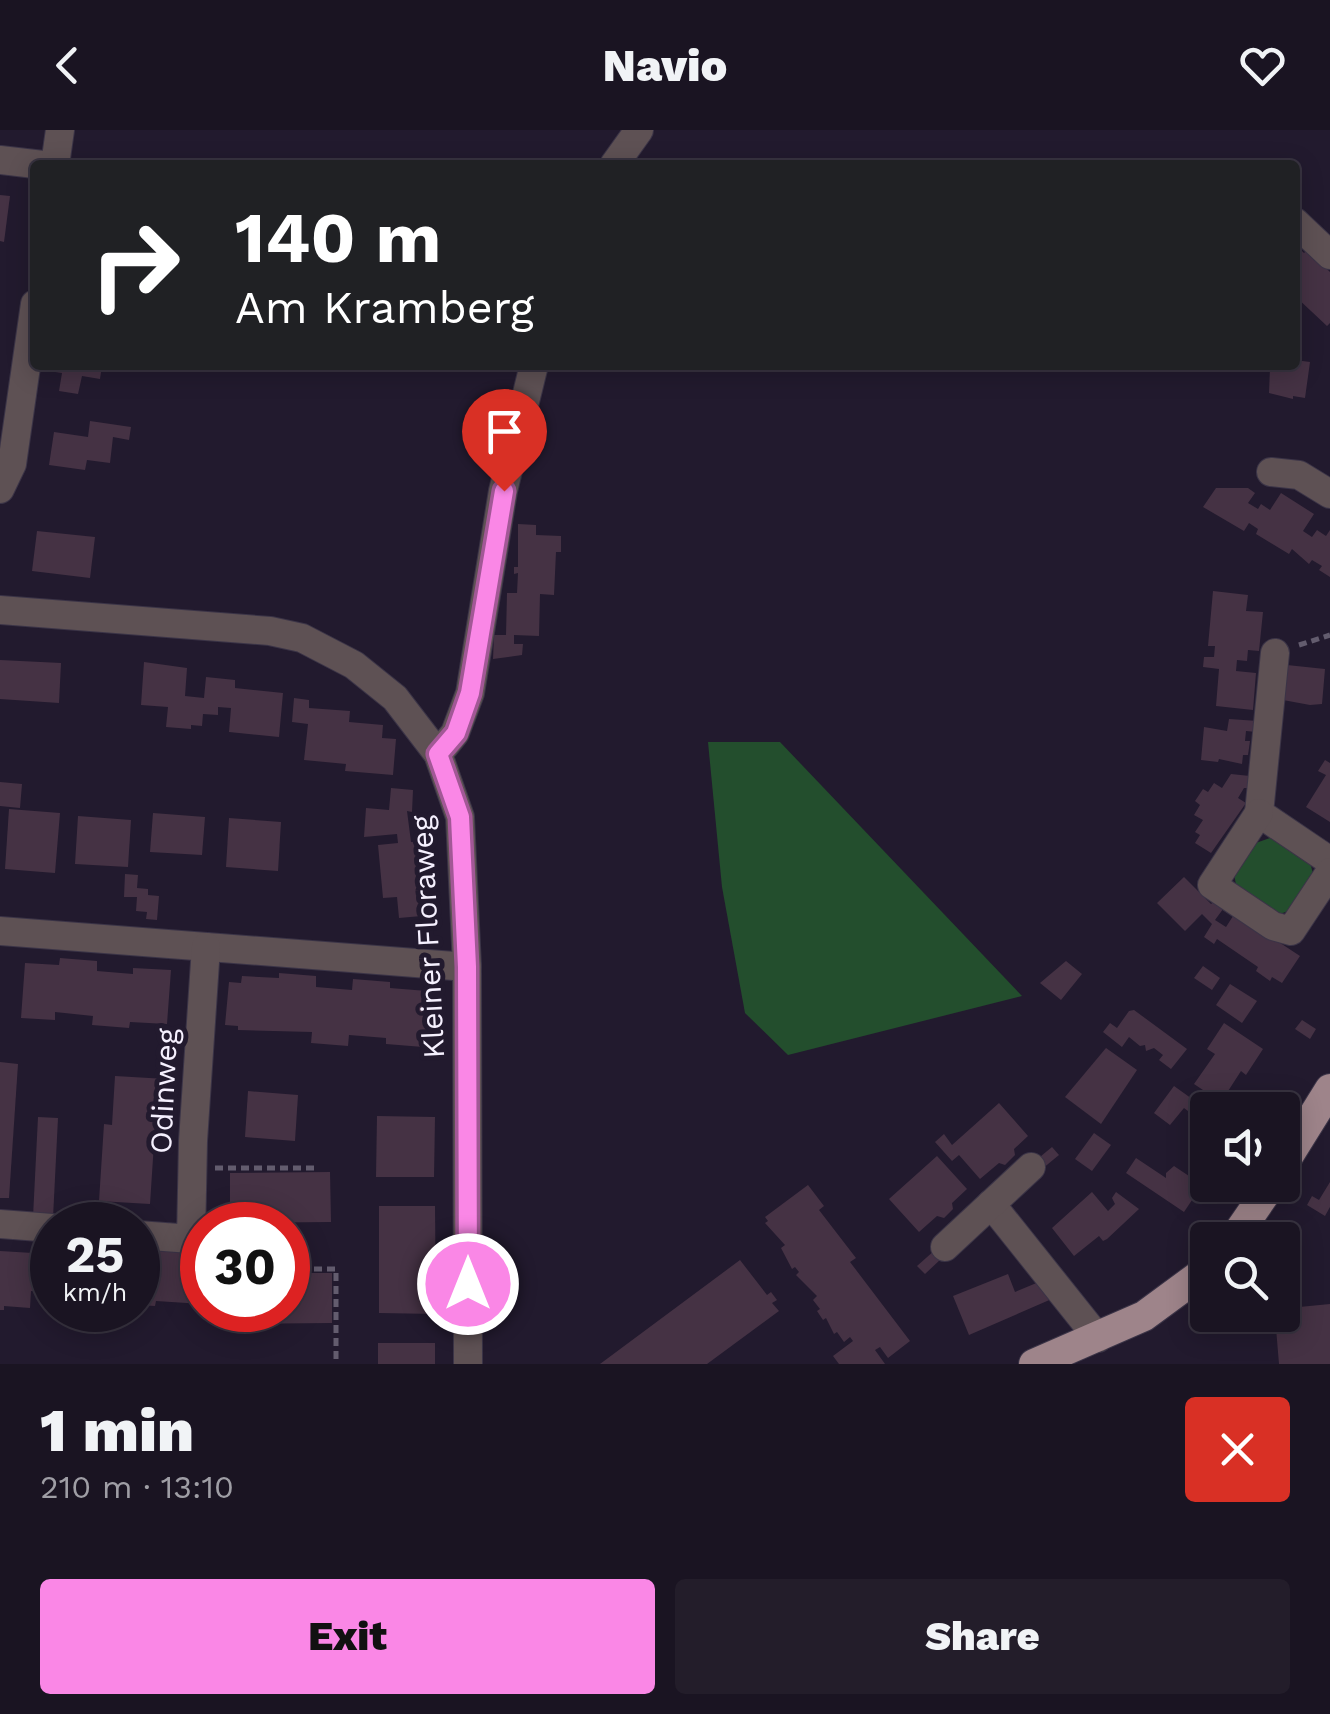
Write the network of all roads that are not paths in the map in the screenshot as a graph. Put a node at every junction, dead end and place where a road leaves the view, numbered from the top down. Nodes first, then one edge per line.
1 (60, 130) edge
2 (639, 130) edge
3 (0, 160) edge
4 (56, 160) edge
5 (618, 160) edge
6 (30, 163) edge
7 (1300, 227) edge
8 (1330, 255) edge
9 (30, 339) edge
10 (533, 370) edge
11 (1271, 472) dead end
12 (0, 489) edge
13 (1330, 494) edge
14 (0, 610) edge
15 (1275, 652) road end
16 (438, 754) junction
17 (1260, 813) junction
18 (1330, 861) edge
19 (1330, 872) edge
20 (0, 931) edge
21 (206, 947) junction
22 (467, 967) junction
23 (1330, 1089) edge
24 (1300, 1137) edge
25 (1031, 1167) dead end
26 (194, 1202) edge
27 (990, 1204) junction
28 (0, 1224) edge
29 (30, 1226) edge
30 (944, 1247) dead end
31 (1190, 1282) edge
32 (1098, 1338) junction
33 (468, 1364) edge
34 (1034, 1364) edge

1 - 4 street
2 - 5 street
3 - 6 street
7 - 8 street
9 - 12 street
10 - 16 street
11 - 13 street
14 - 16 street, Kleiner Floraweg
15 - 17 street
16 - 22 street, Kleiner Floraweg
17 - 18 street
17 - 19 street
20 - 21 street
21 - 22 street
21 - 26 street, Odinweg
22 - 33 street, Kleiner Floraweg
23 - 24 main road
25 - 27 street
27 - 30 street
27 - 32 street
28 - 29 street
31 - 32 main road
32 - 34 main road

